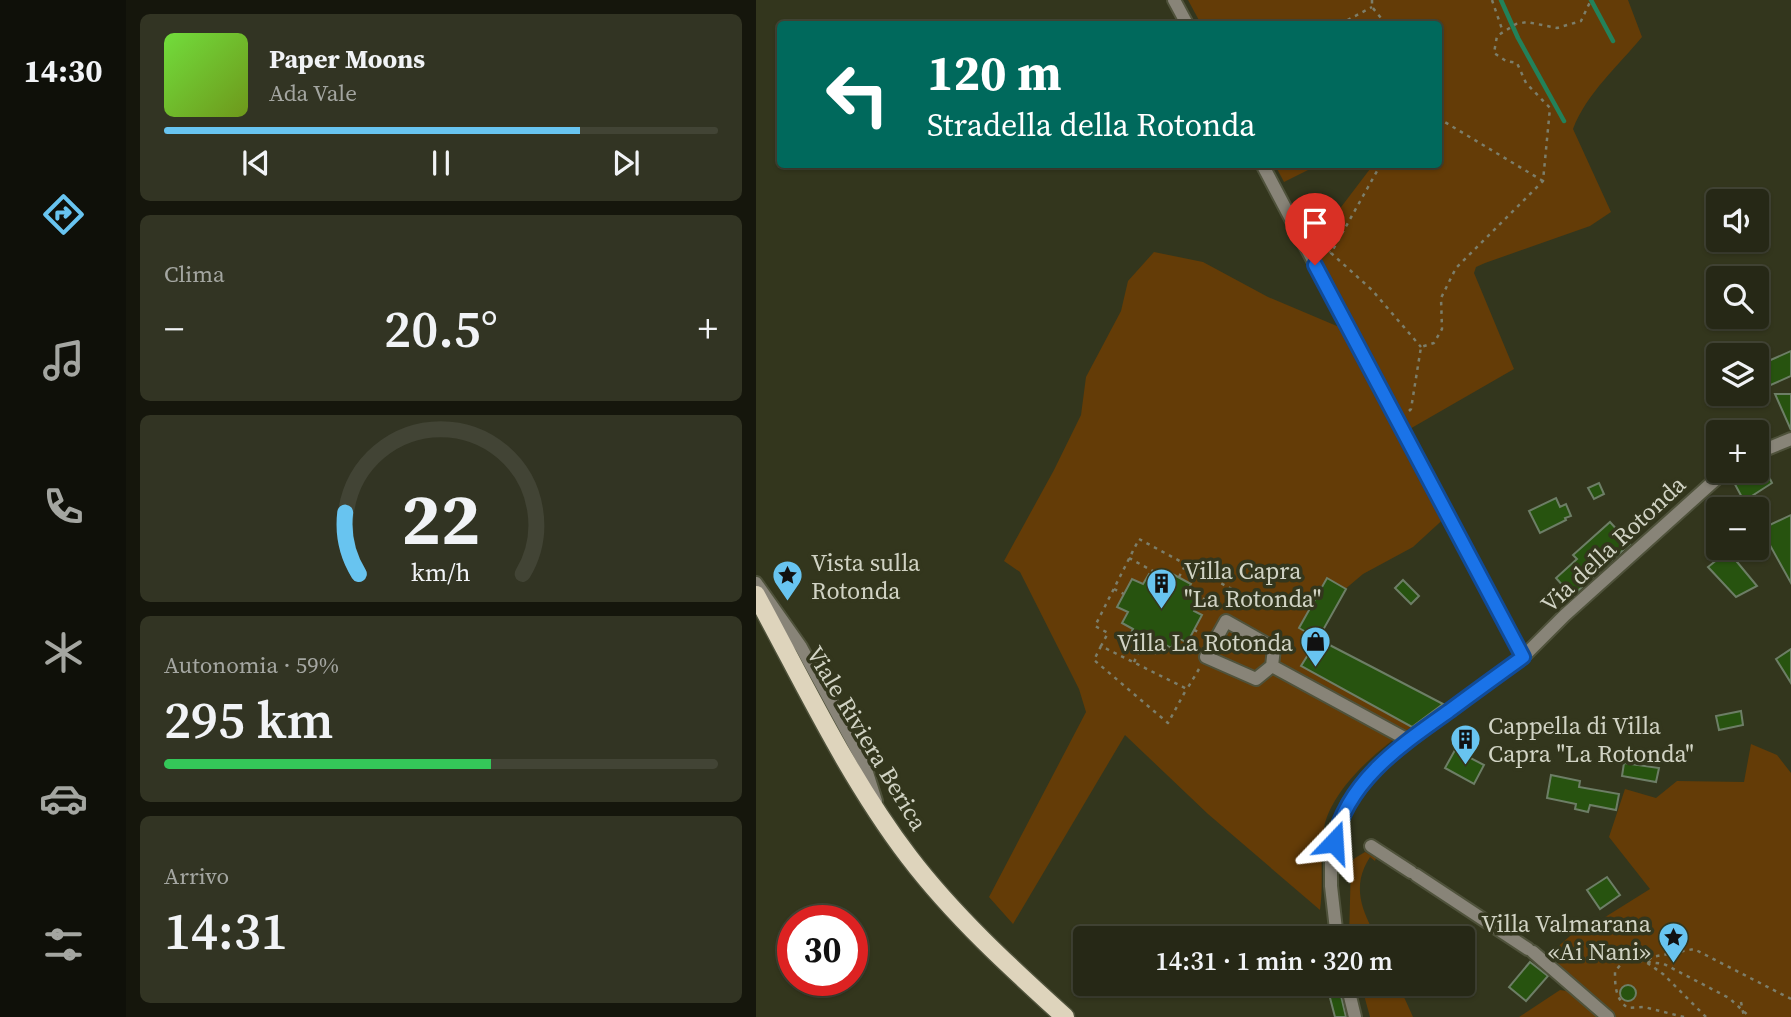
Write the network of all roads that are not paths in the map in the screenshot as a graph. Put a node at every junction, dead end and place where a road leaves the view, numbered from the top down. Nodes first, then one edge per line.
1 (1174, 0) edge
2 (1185, 21) edge
3 (1264, 168) edge
4 (1791, 439) edge
5 (1769, 448) edge
6 (1712, 483) edge
7 (756, 583) edge
8 (756, 595) edge
9 (1523, 657) junction
10 (1272, 666) junction
11 (1408, 740) junction
12 (882, 818) junction
13 (1371, 846) dead end
14 (1336, 926) edge
15 (1350, 996) edge
16 (1065, 1017) edge
17 (1354, 1017) edge
18 (1608, 1017) edge

1 - 2 street
3 - 9 street
4 - 5 street
6 - 9 street, Via della Rotonda
7 - 12 street
8 - 12 main road, Viale Riviera Berica
9 - 11 street, Via della Rotonda
10 - 10 street
10 - 11 street
11 - 14 street, Via della Rotonda
12 - 16 main road, Viale Riviera Berica
13 - 18 street
15 - 17 street

